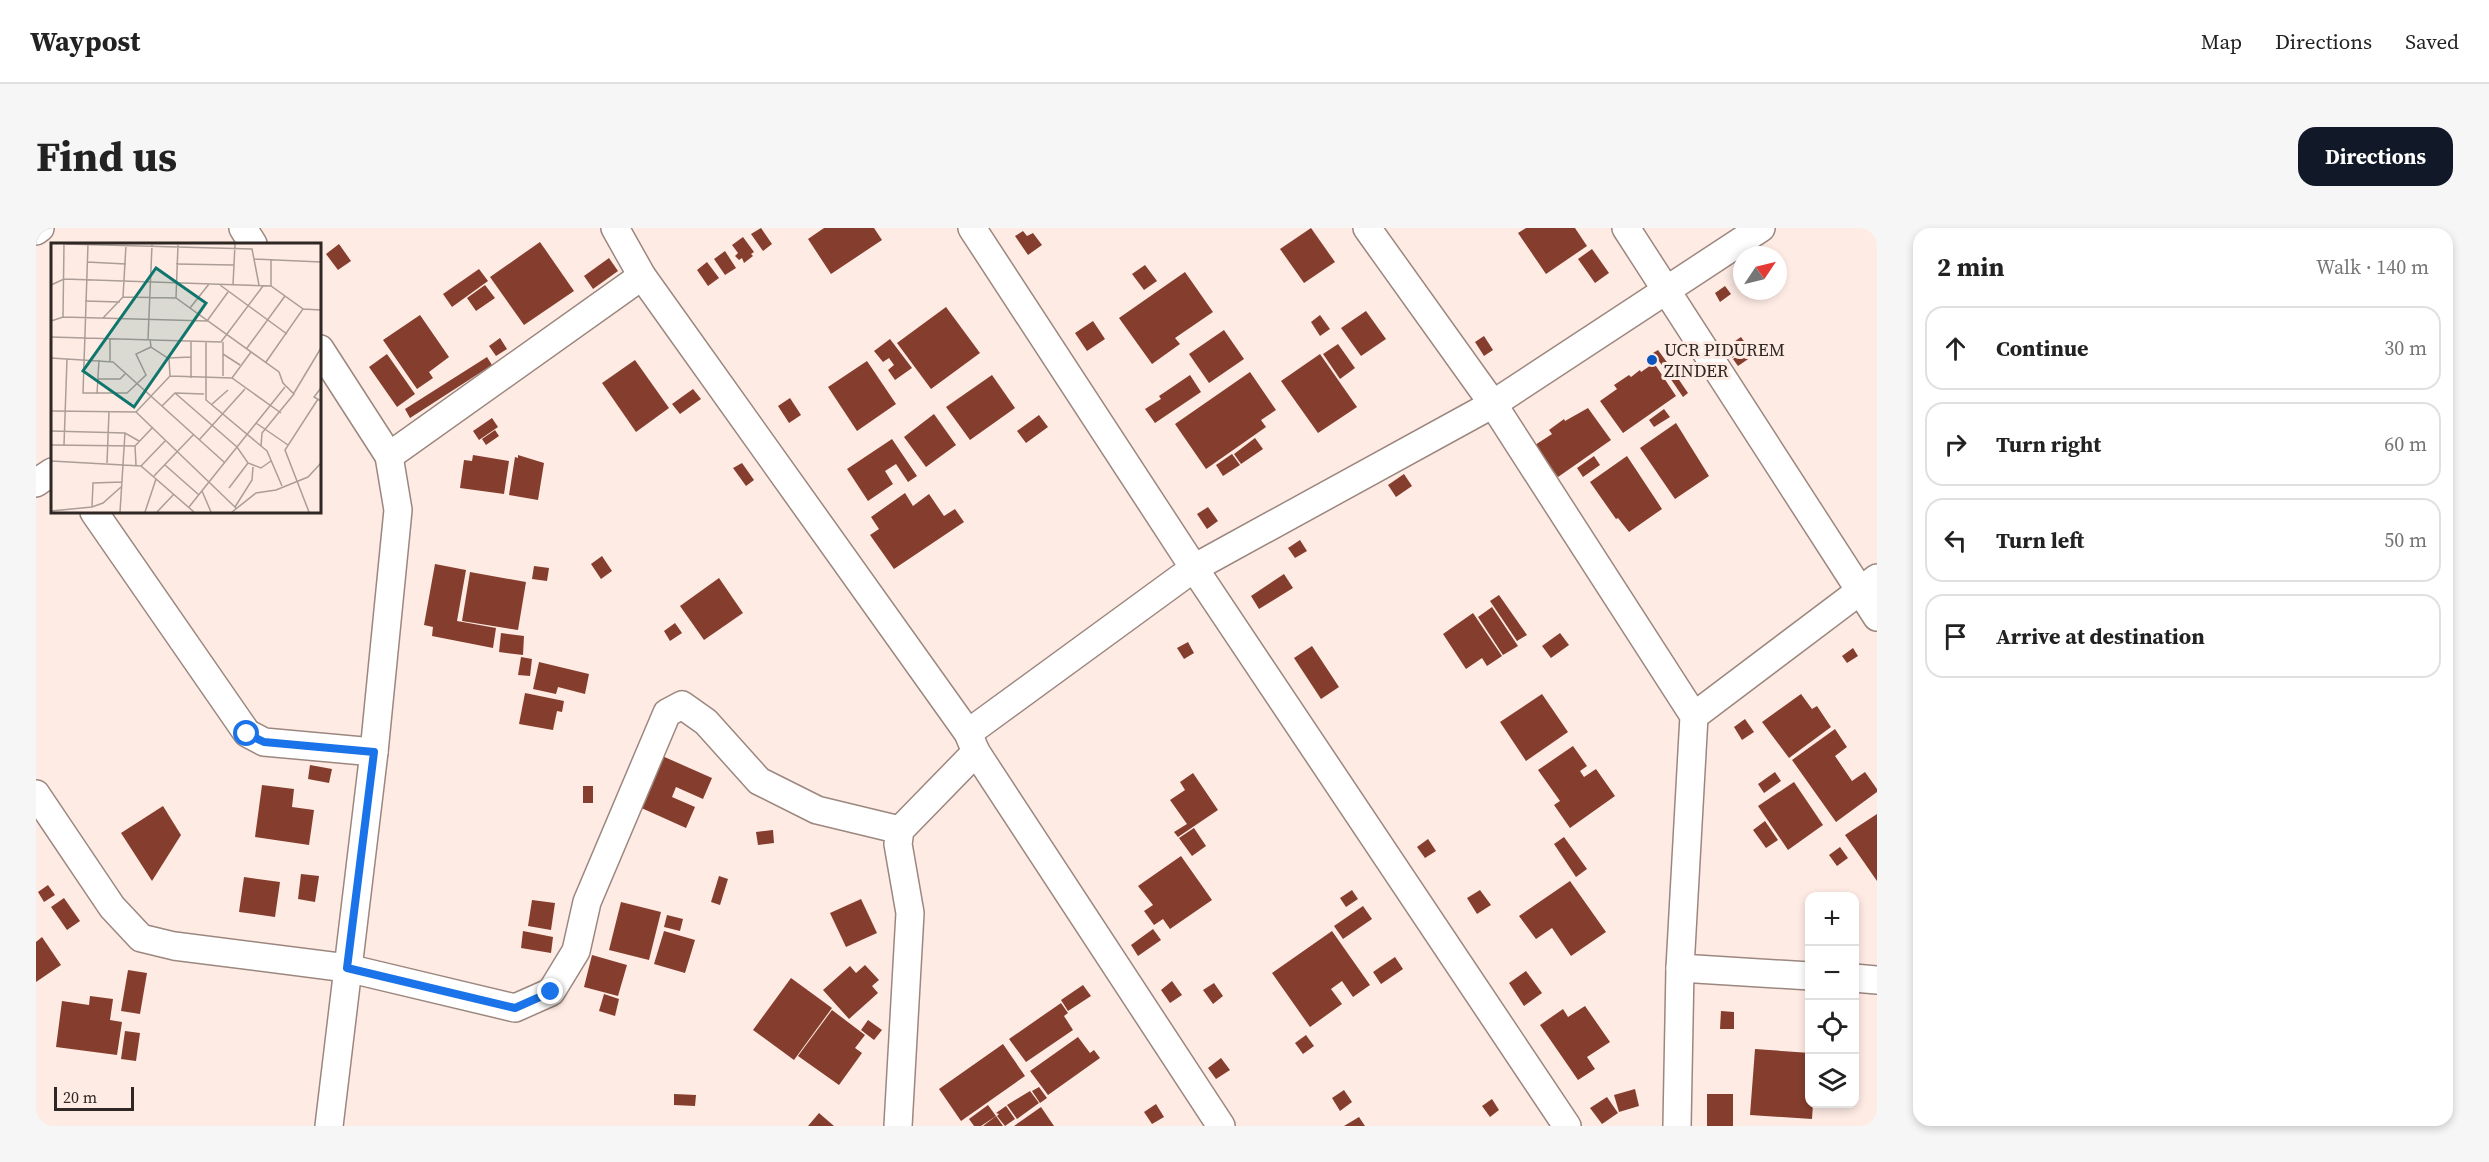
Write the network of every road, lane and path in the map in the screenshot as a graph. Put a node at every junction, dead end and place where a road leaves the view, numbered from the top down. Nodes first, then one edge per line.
1 (40, 228) edge
2 (243, 228) edge
3 (615, 228) edge
4 (972, 228) edge
5 (1367, 228) edge
6 (1626, 228) edge
7 (1761, 228) edge
8 (36, 231) edge
9 (252, 243) edge
10 (642, 276) junction
11 (1666, 290) junction
12 (321, 352) edge
13 (1493, 404) junction
14 (389, 456) junction
15 (51, 473) edge
16 (36, 483) edge
17 (95, 513) edge
18 (1194, 568) junction
19 (1868, 584) edge
20 (1877, 616) edge
21 (1694, 716) junction
22 (972, 743) junction
23 (374, 752) junction
24 (36, 794) edge
25 (900, 830) junction
26 (347, 968) junction
27 (1680, 968) junction
28 (1805, 976) edge
29 (1859, 978) edge
30 (1877, 980) edge
31 (329, 1126) edge
32 (898, 1126) edge
33 (1221, 1126) edge
34 (1567, 1126) edge
35 (1677, 1126) edge

1 - 8 street
2 - 9 street
3 - 10 street
4 - 18 street
5 - 13 street
6 - 11 street
7 - 11 street
10 - 14 street
10 - 22 street
11 - 13 street
11 - 19 street
12 - 14 street
13 - 18 street
13 - 21 street
14 - 23 street
15 - 16 street
17 - 23 street
18 - 22 street
18 - 34 street
19 - 20 street
19 - 21 street
21 - 27 street
22 - 25 street
22 - 33 street
23 - 26 street
24 - 26 street
25 - 26 street
25 - 32 street
26 - 31 street
27 - 28 street
27 - 35 street
29 - 30 street

